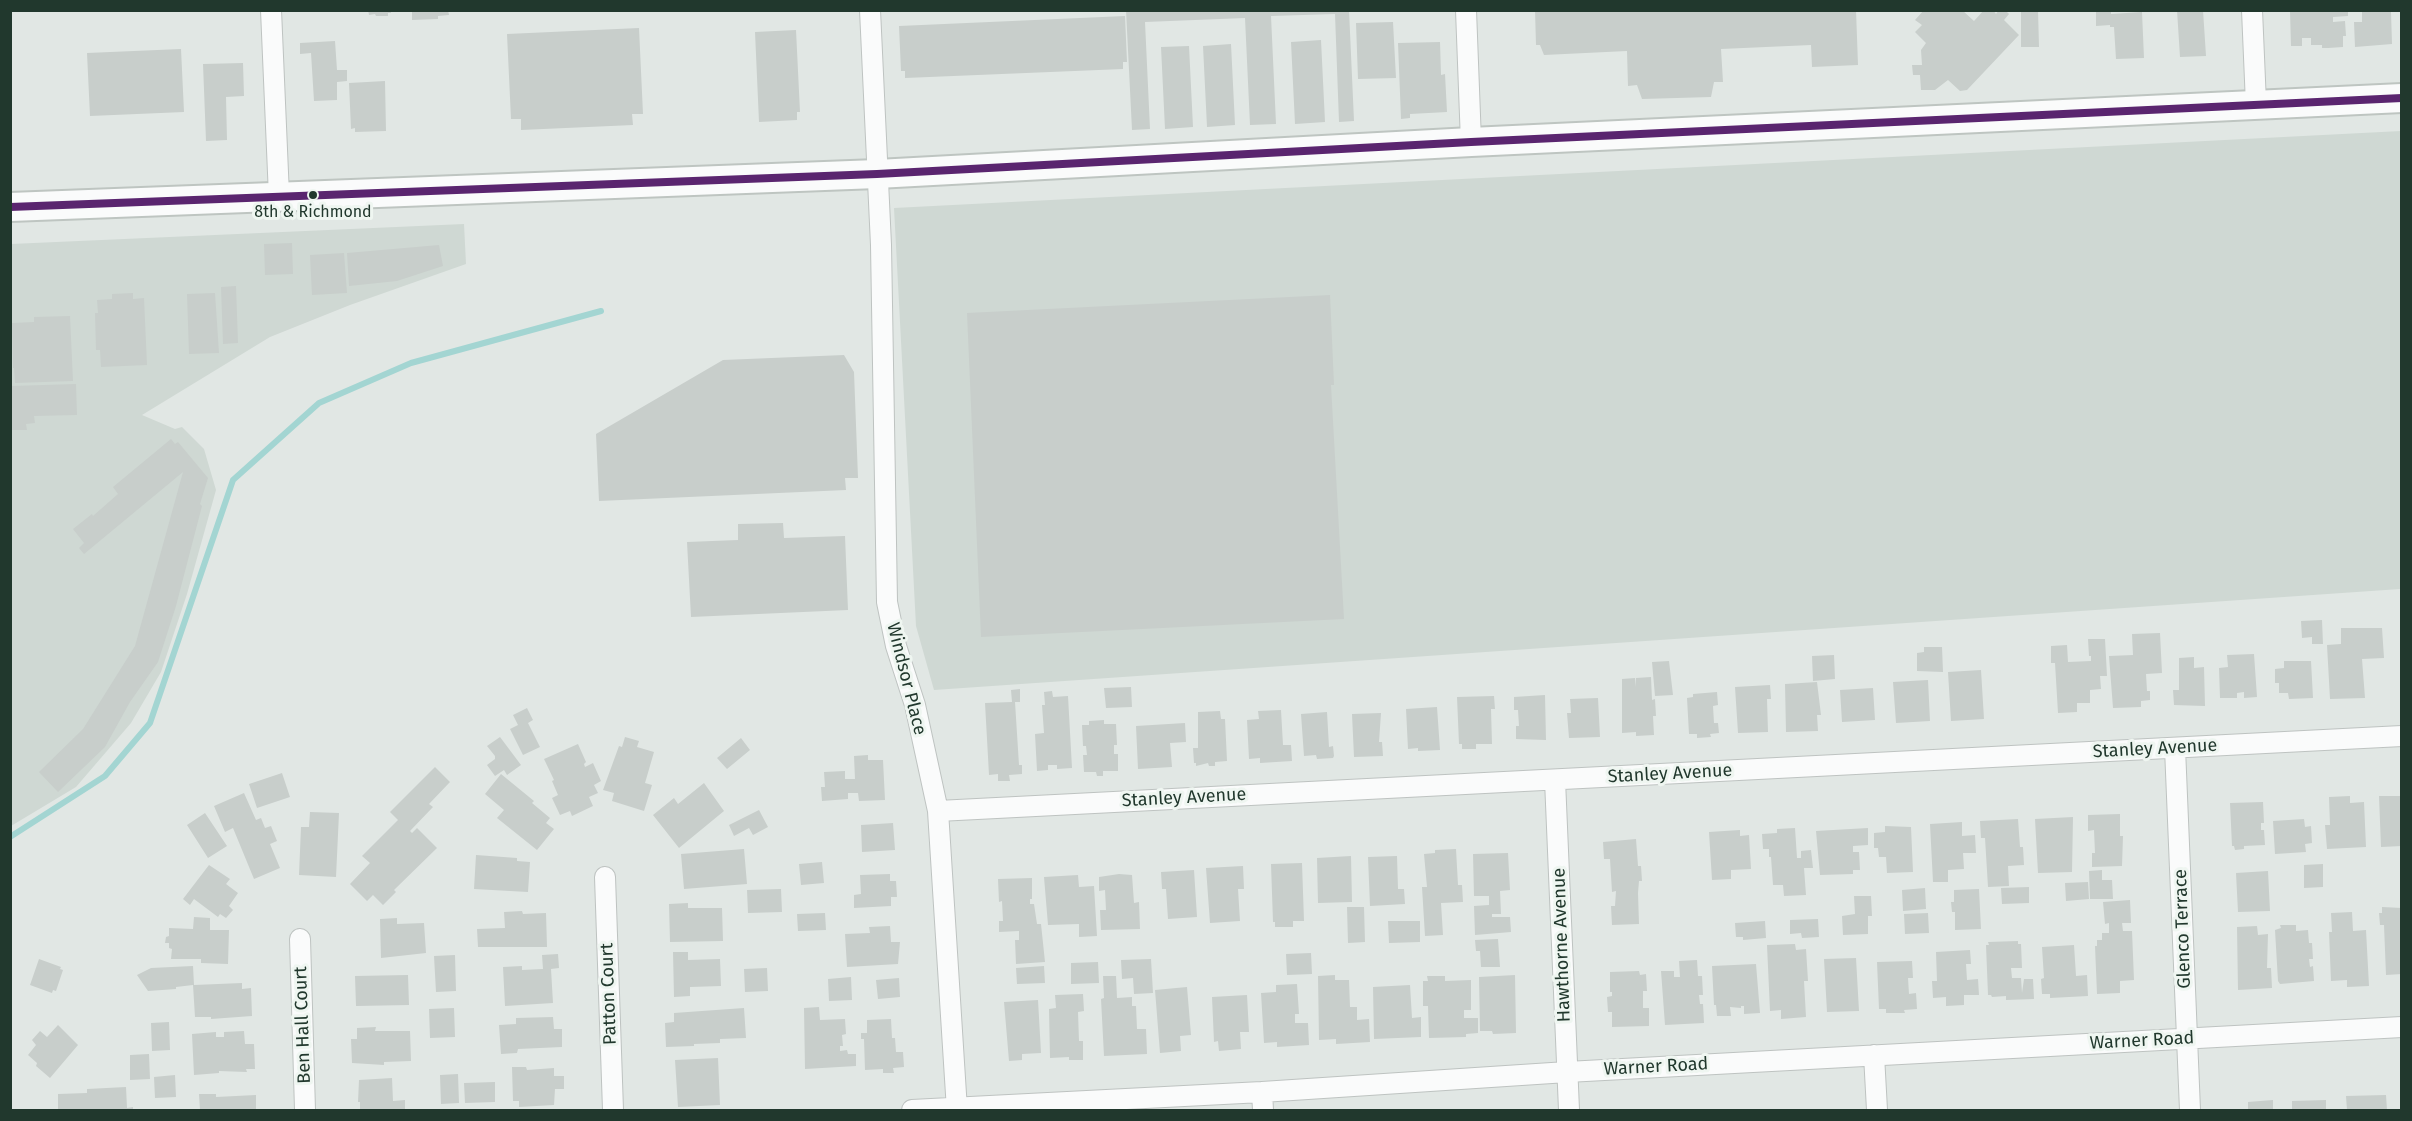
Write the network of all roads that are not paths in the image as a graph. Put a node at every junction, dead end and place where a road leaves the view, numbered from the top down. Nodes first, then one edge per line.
1 (271, 10) edge
2 (870, 10) edge
3 (1466, 10) edge
4 (2252, 10) edge
5 (2402, 98) edge
6 (2256, 105) junction
7 (1471, 142) junction
8 (878, 174) junction
9 (279, 196) junction
10 (10, 207) edge
11 (2402, 736) edge
12 (2175, 748) junction
13 (1555, 780) junction
14 (938, 811) junction
15 (605, 877) dead end
16 (300, 939) dead end
17 (2402, 1027) edge
18 (2187, 1038) junction
19 (1875, 1055) junction
20 (1567, 1071) junction
21 (1262, 1101) edge
22 (957, 1109) edge
23 (305, 1110) edge
24 (613, 1110) edge
25 (912, 1110) edge
26 (1569, 1110) edge
27 (1877, 1110) edge
28 (2190, 1110) edge

1 - 9 street
2 - 8 street, Windsor Place
3 - 7 street
4 - 6 street
5 - 6 main road
6 - 7 main road
7 - 8 main road
8 - 9 main road
8 - 14 street, Windsor Place
9 - 10 main road
11 - 12 street, Stanley Avenue
12 - 13 street, Stanley Avenue
12 - 18 street, Glenco Terrace
13 - 14 street, Stanley Avenue
13 - 20 street, Hawthorne Avenue
14 - 22 street, Windsor Place
15 - 24 street, Patton Court
16 - 23 street, Ben Hall Court
17 - 18 street, Warner Road
18 - 19 street, Warner Road
18 - 28 street, Glenco Terrace
19 - 20 street, Warner Road
19 - 27 street
20 - 21 street, Warner Road
20 - 26 street, Hawthorne Avenue
21 - 22 street, Warner Road
22 - 25 street, Warner Road

